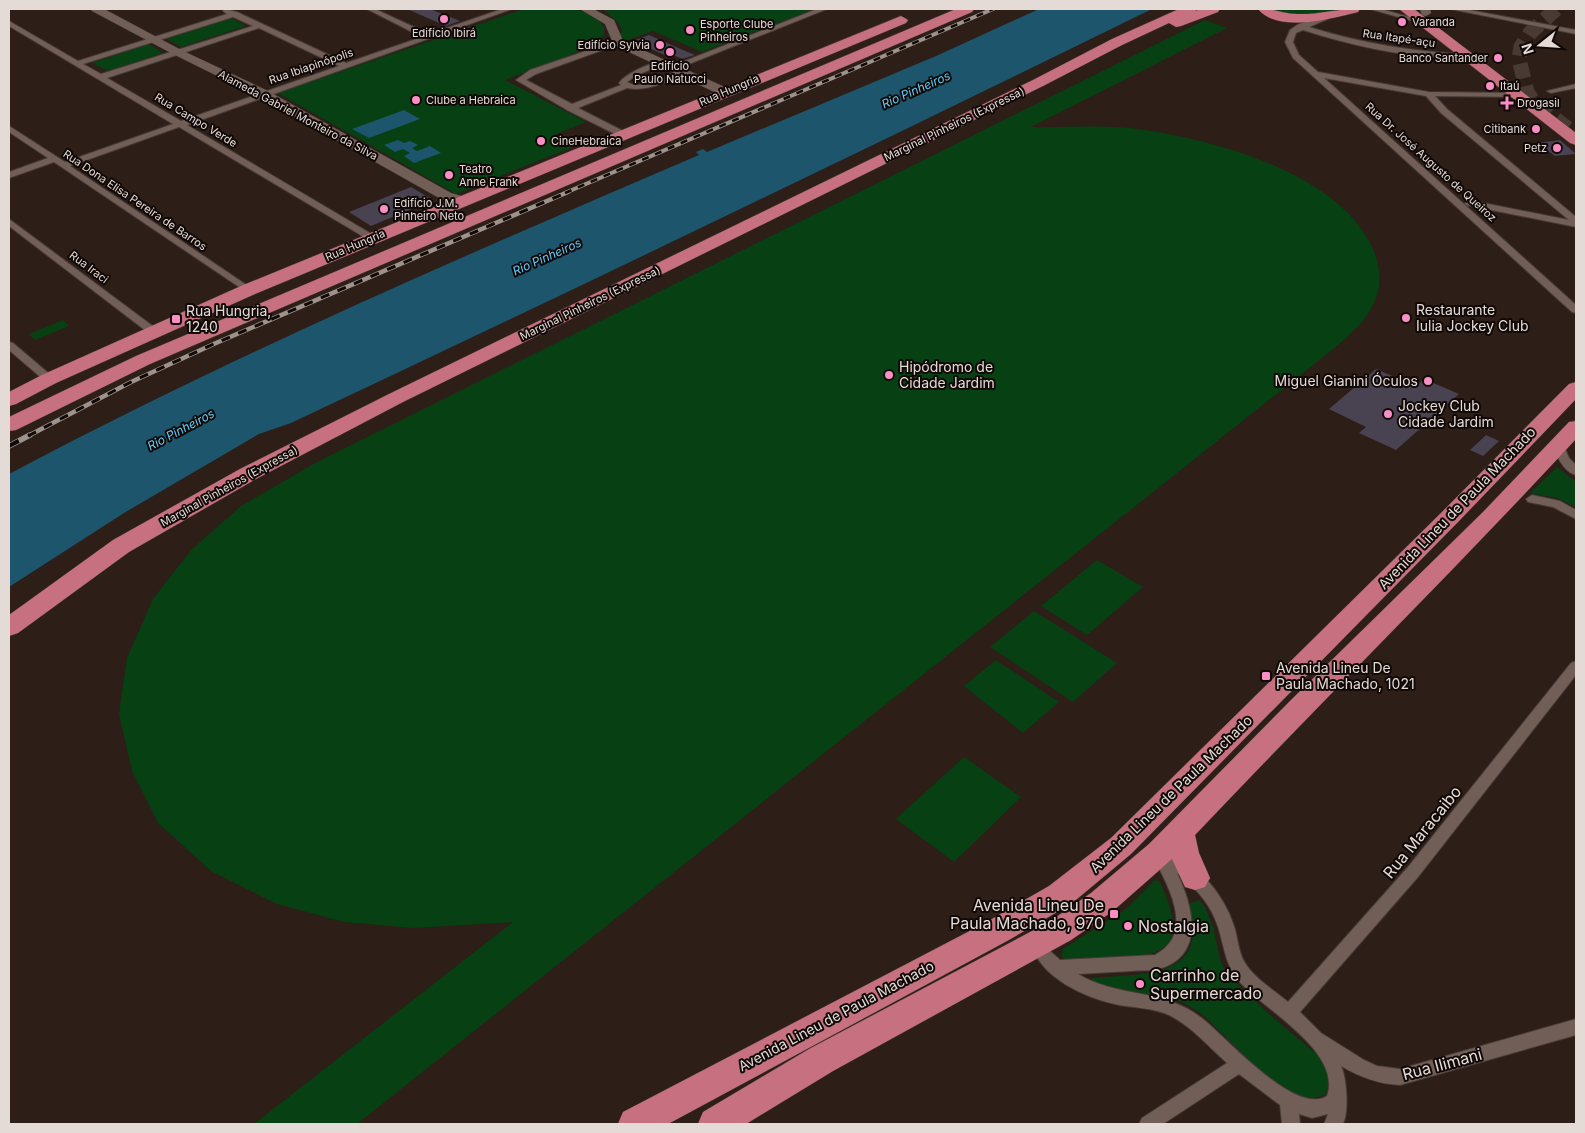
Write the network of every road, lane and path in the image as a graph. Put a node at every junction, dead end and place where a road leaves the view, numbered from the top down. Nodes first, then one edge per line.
1 (96, 9) edge
2 (222, 9) edge
3 (372, 9) edge
4 (508, 9) edge
5 (585, 9) edge
6 (823, 9) edge
7 (966, 9) edge
8 (1213, 9) edge
9 (1225, 9) edge
10 (1353, 9) edge
11 (1374, 9) edge
12 (1406, 9) edge
13 (1454, 9) edge
14 (925, 11) edge
15 (1264, 11) edge
16 (1424, 13) edge
17 (234, 14) junction
18 (1188, 14) edge
19 (1326, 16) junction
20 (9, 23) edge
21 (259, 26) junction
22 (1300, 27) junction
23 (1576, 32) edge
24 (428, 37) junction
25 (152, 40) junction
26 (618, 42) junction
27 (177, 52) junction
28 (1467, 56) junction
29 (78, 63) junction
30 (346, 66) junction
31 (671, 68) junction
32 (1317, 74) junction
33 (101, 77) junction
34 (626, 86) junction
35 (1576, 86) edge
36 (1551, 91) dead end
37 (725, 92) junction
38 (264, 94) junction
39 (1429, 94) junction
40 (1518, 95) junction
41 (749, 102) junction
42 (570, 108) junction
43 (181, 124) junction
44 (9, 128) edge
45 (1576, 128) edge
46 (624, 135) junction
47 (1576, 140) edge
48 (55, 159) junction
49 (64, 165) junction
50 (9, 175) edge
51 (452, 201) junction
52 (1469, 203) dead end
53 (468, 220) junction
54 (9, 222) edge
55 (1576, 223) edge
56 (372, 238) junction
57 (248, 290) junction
58 (213, 306) junction
59 (1576, 310) edge
60 (154, 332) junction
61 (9, 345) edge
62 (50, 379) junction
63 (1576, 388) edge
64 (9, 400) edge
65 (1576, 406) edge
66 (9, 425) edge
67 (1576, 427) edge
68 (1559, 446) junction
69 (1531, 454) junction
70 (1576, 471) edge
71 (1487, 479) junction
72 (1532, 499) dead end
73 (1495, 513) junction
74 (1576, 514) edge
75 (9, 627) edge
76 (1576, 666) edge
77 (1180, 832) junction
78 (1122, 846) junction
79 (1160, 853) junction
80 (1195, 878) junction
81 (1060, 895) junction
82 (1038, 942) junction
83 (1056, 968) junction
84 (1288, 1014) junction
85 (1576, 1027) edge
86 (1315, 1038) junction
87 (1241, 1064) junction
88 (1336, 1100) junction
89 (1288, 1101) junction
90 (645, 1120) edge
91 (715, 1124) edge
92 (1148, 1124) edge
93 (1292, 1124) edge
94 (1333, 1124) edge

1 - 25 street, Alameda Gabriel Monteiro da Silva
2 - 17 street
3 - 24 street
4 - 24 street, Rua Ibiapinópolis
5 - 26 street
6 - 31 street
7 - 41 highway
8 - 18 highway
9 - 18 highway
10 - 19 highway
11 - 16 street
12 - 16 highway
13 - 23 street
14 - 37 highway, Rua Hungria
14 - 41 highway
15 - 19 highway
15 - 22 highway
15 - 22 highway
16 - 28 highway
16 - 45 highway
17 - 21 street
17 - 25 street
18 - 75 highway, Marginal Pinheiros (Expressa)
19 - 22 street
20 - 29 street, Rua Campo Verde
21 - 27 street
21 - 30 street
22 - 28 street, Rua Itapé-açu
22 - 32 street, Rua Dr. José Augusto de Queiroz
24 - 30 street, Rua Ibiapinópolis
25 - 27 street, Alameda Gabriel Monteiro da Silva
25 - 29 street
26 - 31 street
26 - 42 street
27 - 33 street
27 - 38 street, Alameda Gabriel Monteiro da Silva
28 - 40 highway
29 - 33 street, Rua Campo Verde
30 - 38 street, Rua Ibiapinópolis
31 - 34 street
31 - 34 street
31 - 37 street
32 - 39 street
32 - 59 street, Rua Dr. José Augusto de Queiroz
33 - 43 street, Rua Campo Verde
34 - 42 street
35 - 36 street
37 - 46 highway, Rua Hungria
38 - 43 street, Rua Ibiapinópolis
38 - 51 street, Alameda Gabriel Monteiro da Silva
39 - 40 street
39 - 55 street
40 - 47 highway
41 - 53 highway
42 - 46 street
43 - 49 street, Rua Ibiapinópolis
43 - 56 street, Rua Campo Verde
44 - 48 street, Rua Dona Elisa Pereira de Barros
46 - 51 highway, Rua Hungria
48 - 49 street, Rua Dona Elisa Pereira de Barros
48 - 50 street
49 - 57 street, Rua Dona Elisa Pereira de Barros
51 - 56 highway, Rua Hungria
52 - 55 street
53 - 58 highway
53 - 66 highway
54 - 60 street, Rua Iraci
56 - 57 highway, Rua Hungria
57 - 58 highway, Rua Hungria
58 - 60 highway, Rua Hungria
60 - 62 highway, Rua Hungria
61 - 62 street
62 - 64 highway, Rua Hungria
63 - 71 highway, Avenida Lineu de Paula Machado
65 - 69 highway
67 - 68 highway, Avenida Lineu de Paula Machado
68 - 70 street
68 - 73 highway, Avenida Lineu de Paula Machado
69 - 71 highway
69 - 73 highway
71 - 78 highway, Avenida Lineu de Paula Machado
72 - 74 street
73 - 77 highway, Avenida Lineu de Paula Machado
76 - 84 street, Rua Maracaibo
77 - 79 highway, Avenida Lineu de Paula Machado
77 - 80 highway
78 - 79 highway
78 - 81 highway, Avenida Lineu de Paula Machado
79 - 80 street
79 - 82 highway, Avenida Lineu de Paula Machado
79 - 83 street
80 - 84 street
81 - 82 highway
81 - 90 highway, Avenida Lineu de Paula Machado
82 - 83 street
82 - 91 highway, Avenida Lineu de Paula Machado
83 - 87 street
84 - 86 street
85 - 86 street, Rua Ilimani
86 - 88 street
87 - 89 street
87 - 92 street
88 - 89 street
88 - 94 street
89 - 93 street

